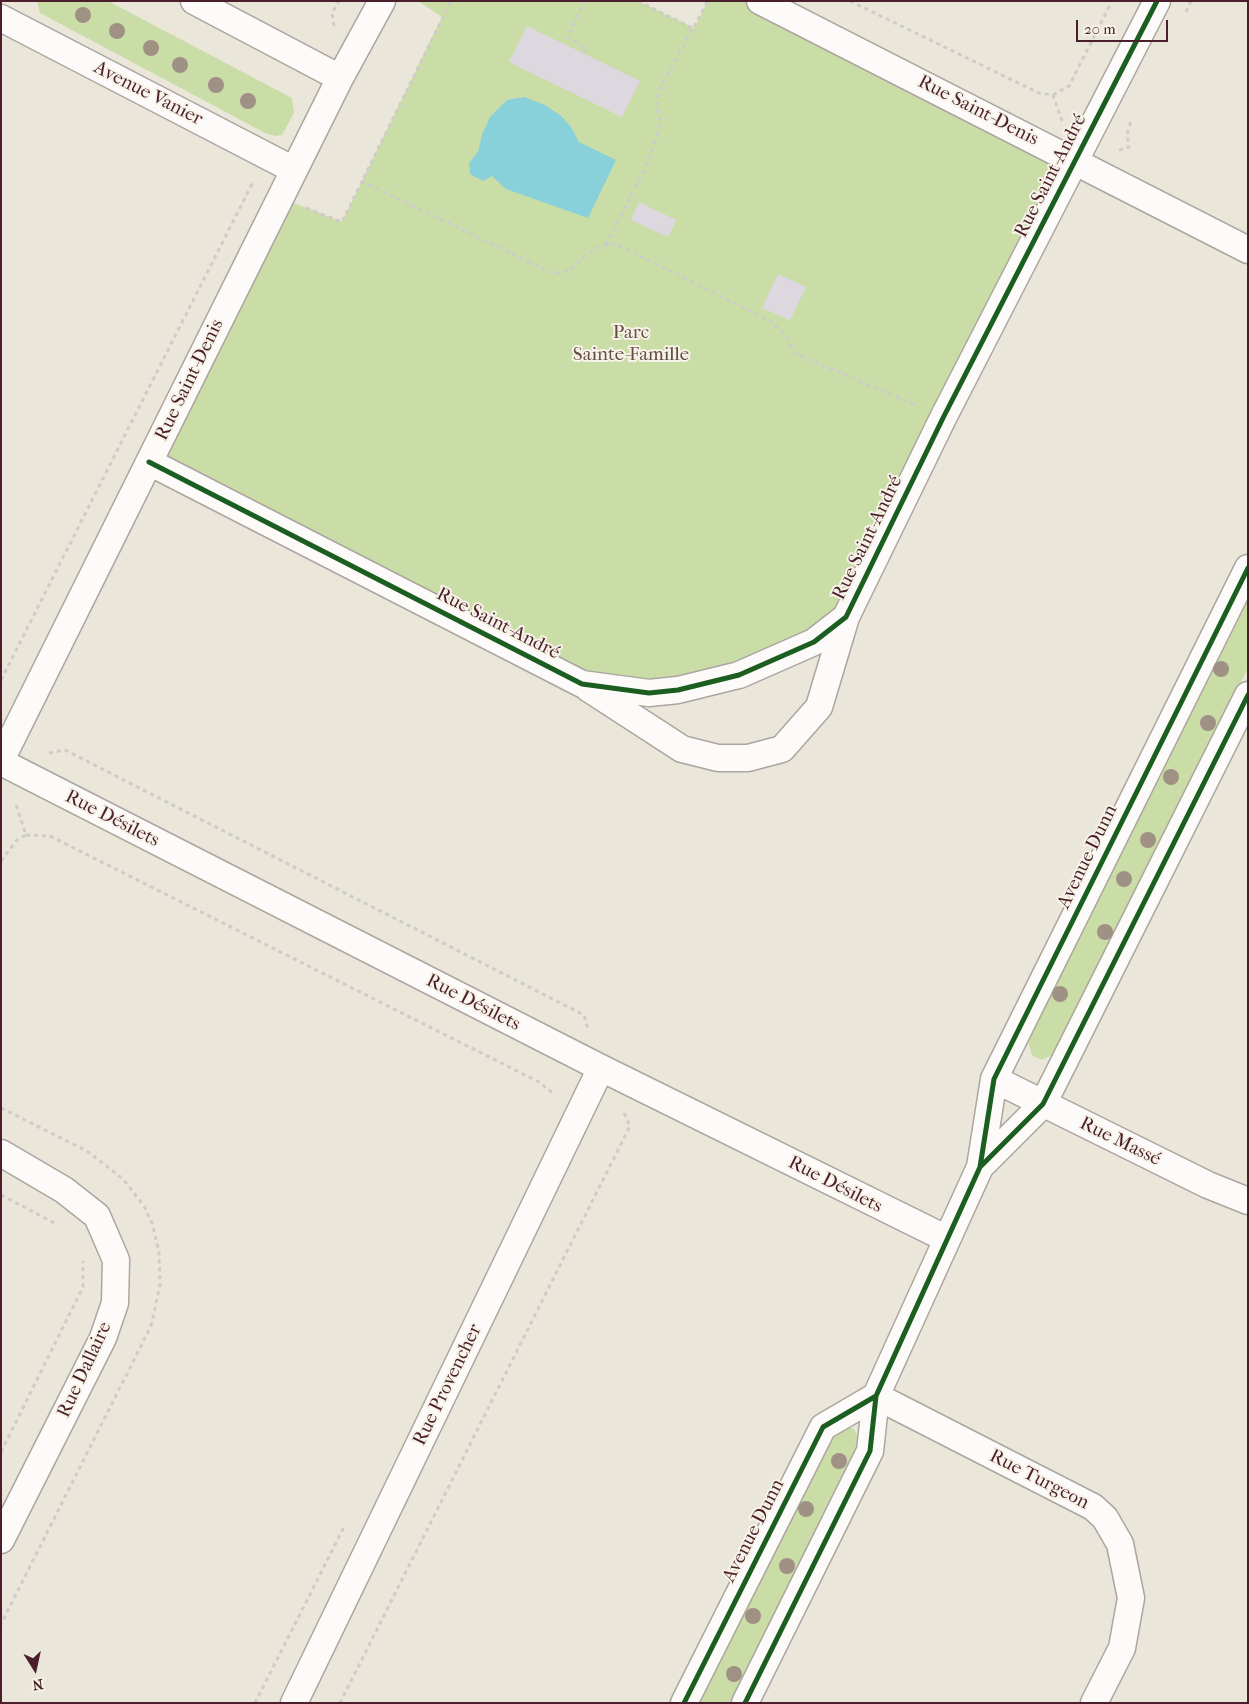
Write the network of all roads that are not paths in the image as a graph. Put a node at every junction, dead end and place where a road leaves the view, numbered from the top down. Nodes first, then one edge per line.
1 (194, 1) edge
2 (382, 1) edge
3 (1157, 1) edge
4 (768, 3) edge
5 (1, 18) edge
6 (340, 78) junction
7 (1076, 161) junction
8 (294, 170) junction
9 (1248, 250) edge
10 (150, 462) junction
11 (1248, 568) edge
12 (846, 617) junction
13 (582, 684) junction
14 (1248, 695) edge
15 (1, 761) edge
16 (602, 1068) junction
17 (994, 1079) junction
18 (1043, 1104) junction
19 (1, 1153) edge
20 (980, 1167) junction
21 (1248, 1201) edge
22 (947, 1239) junction
23 (876, 1396) junction
24 (1, 1540) edge
25 (294, 1703) edge
26 (684, 1703) edge
27 (745, 1703) edge
28 (1094, 1703) edge

1 - 6 street
2 - 6 street, Rue Saint-Denis
3 - 7 street, Rue Saint-André
4 - 7 street, Rue Saint-Denis
5 - 8 street, Avenue Vanier
6 - 8 street, Rue Saint-Denis
7 - 9 street, Rue Saint-Denis
7 - 12 street, Rue Saint-André
8 - 10 street, Rue Saint-Denis
10 - 13 street, Rue Saint-André
10 - 15 street, Rue Saint-Denis
11 - 17 street, Avenue Dunn
12 - 13 street, Rue Saint-André
12 - 13 street, Rue Saint-André
14 - 18 street, Avenue Dunn
15 - 16 street, Rue Désilets
16 - 22 street, Rue Désilets
16 - 25 street, Rue Provencher
17 - 18 street, Rue Massé
17 - 20 street, Avenue Dunn
18 - 20 street, Avenue Dunn
18 - 21 street, Rue Massé
19 - 24 street, Rue Dallaire
20 - 22 street, Avenue Dunn
22 - 23 street, Avenue Dunn
23 - 26 street, Avenue Dunn
23 - 27 street, Avenue Dunn
23 - 28 street, Rue Turgeon

